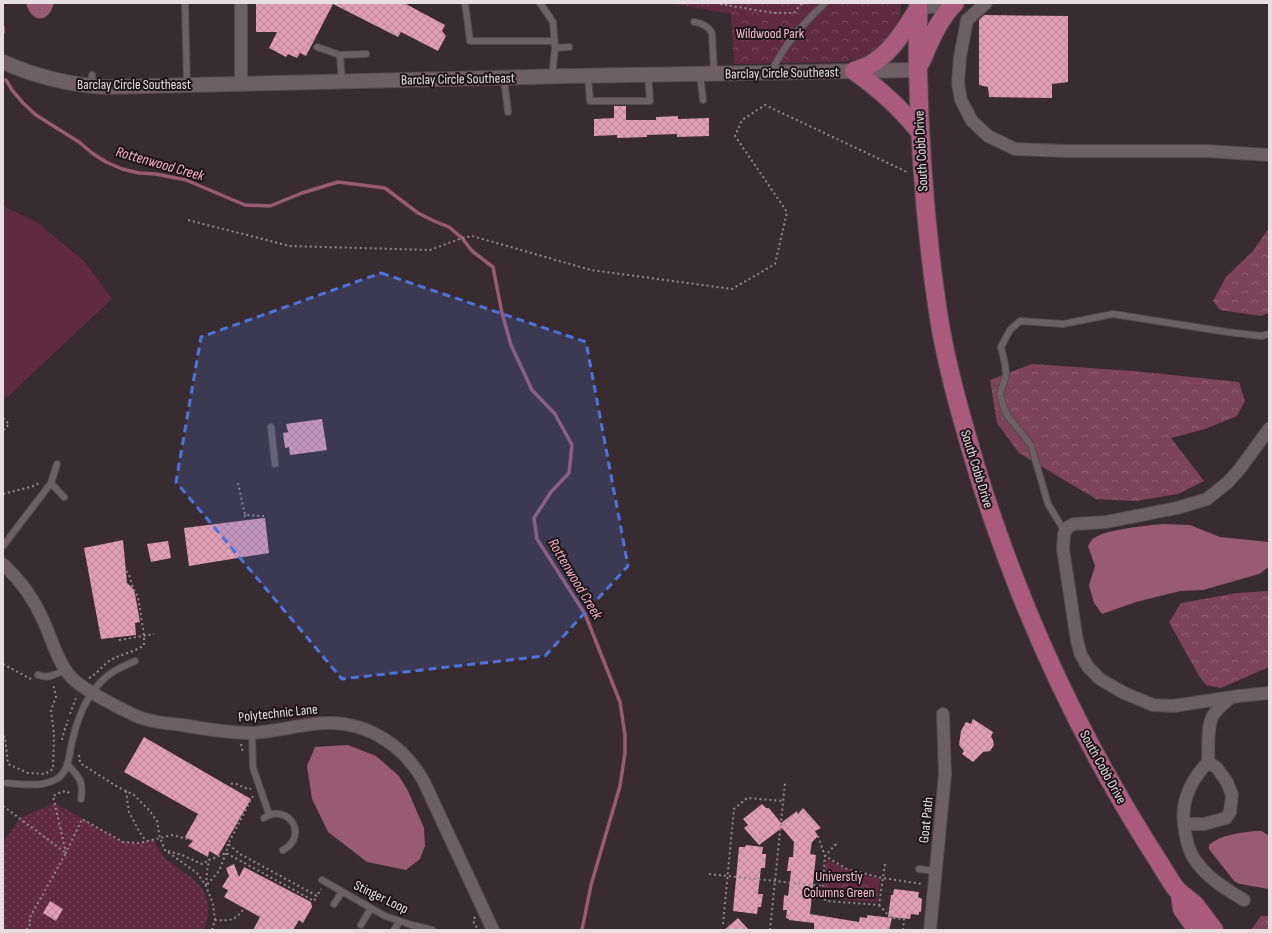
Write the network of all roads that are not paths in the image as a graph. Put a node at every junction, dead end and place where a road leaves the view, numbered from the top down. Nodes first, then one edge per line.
1 (185, 3) edge
2 (241, 3) edge
3 (465, 3) edge
4 (540, 3) edge
5 (825, 3) edge
6 (955, 3) edge
7 (986, 3) edge
8 (921, 5) edge
9 (694, 22) dead end
10 (555, 44) junction
11 (317, 47) dead end
12 (569, 47) dead end
13 (366, 54) dead end
14 (340, 55) junction
15 (3, 62) edge
16 (917, 70) junction
17 (854, 71) junction
18 (771, 73) junction
19 (707, 74) junction
20 (648, 75) junction
21 (588, 76) junction
22 (552, 77) junction
23 (504, 78) junction
24 (342, 82) junction
25 (241, 84) junction
26 (187, 85) junction
27 (703, 100) dead end
28 (508, 112) dead end
29 (920, 132) junction
30 (1269, 155) edge
31 (1269, 334) edge
32 (271, 427) dead end
33 (1269, 429) edge
34 (57, 464) dead end
35 (275, 464) dead end
36 (50, 483) junction
37 (64, 497) dead end
38 (1065, 532) junction
39 (3, 546) edge
40 (3, 564) edge
41 (135, 661) dead end
42 (66, 670) junction
43 (38, 674) dead end
44 (1269, 693) edge
45 (89, 697) junction
46 (1230, 698) junction
47 (943, 714) dead end
48 (252, 738) junction
49 (1208, 762) junction
50 (68, 764) junction
51 (7, 783) dead end
52 (81, 798) dead end
53 (1185, 824) junction
54 (283, 850) dead end
55 (919, 869) dead end
56 (935, 871) junction
57 (323, 881) road end
58 (342, 892) junction
59 (1180, 894) junction
60 (1244, 900) dead end
61 (334, 904) dead end
62 (371, 908) junction
63 (400, 921) junction
64 (361, 925) dead end
65 (394, 930) edge
66 (432, 930) edge
67 (491, 930) edge
68 (930, 930) edge
69 (1197, 930) edge
70 (1214, 930) edge

1 - 26 lane
2 - 25 street
3 - 10 lane
4 - 10 lane
5 - 18 lane
6 - 8 street
6 - 16 main road
7 - 30 street
8 - 16 main road, South Cobb Drive
8 - 17 main road
9 - 19 lane
10 - 12 lane
10 - 22 lane
11 - 14 lane
13 - 14 lane
14 - 24 lane
15 - 26 street, Barclay Circle Southeast
16 - 17 street, Barclay Circle Southeast
16 - 29 main road, South Cobb Drive
17 - 18 street, Barclay Circle Southeast
17 - 29 main road
18 - 19 street, Barclay Circle Southeast
19 - 20 street, Barclay Circle Southeast
19 - 27 lane
20 - 21 street, Barclay Circle Southeast
20 - 21 lane
21 - 22 street, Barclay Circle Southeast
22 - 23 street, Barclay Circle Southeast
23 - 24 street, Barclay Circle Southeast
23 - 28 lane
24 - 25 street, Barclay Circle Southeast
25 - 26 street, Barclay Circle Southeast
29 - 59 main road, South Cobb Drive
31 - 38 lane
32 - 35 lane
33 - 38 street
34 - 36 lane
36 - 37 lane
36 - 39 lane
38 - 46 street
40 - 42 street, Polytechnic Lane
41 - 45 lane
42 - 43 lane
42 - 45 street, Polytechnic Lane
44 - 46 street
45 - 48 street, Polytechnic Lane
45 - 50 lane
46 - 49 street
47 - 56 street, Goat Path
48 - 54 lane
48 - 67 street, Polytechnic Lane
49 - 53 street
49 - 53 street
50 - 51 lane
50 - 52 lane
53 - 60 street
55 - 56 lane
56 - 68 street, Goat Path
57 - 58 lane, Stinger Loop
58 - 61 lane
58 - 62 lane, Stinger Loop
59 - 69 main road, South Cobb Drive
59 - 70 main road, South Cobb Drive
62 - 63 lane, Stinger Loop
62 - 64 lane
63 - 65 lane
63 - 66 lane, Stinger Loop

